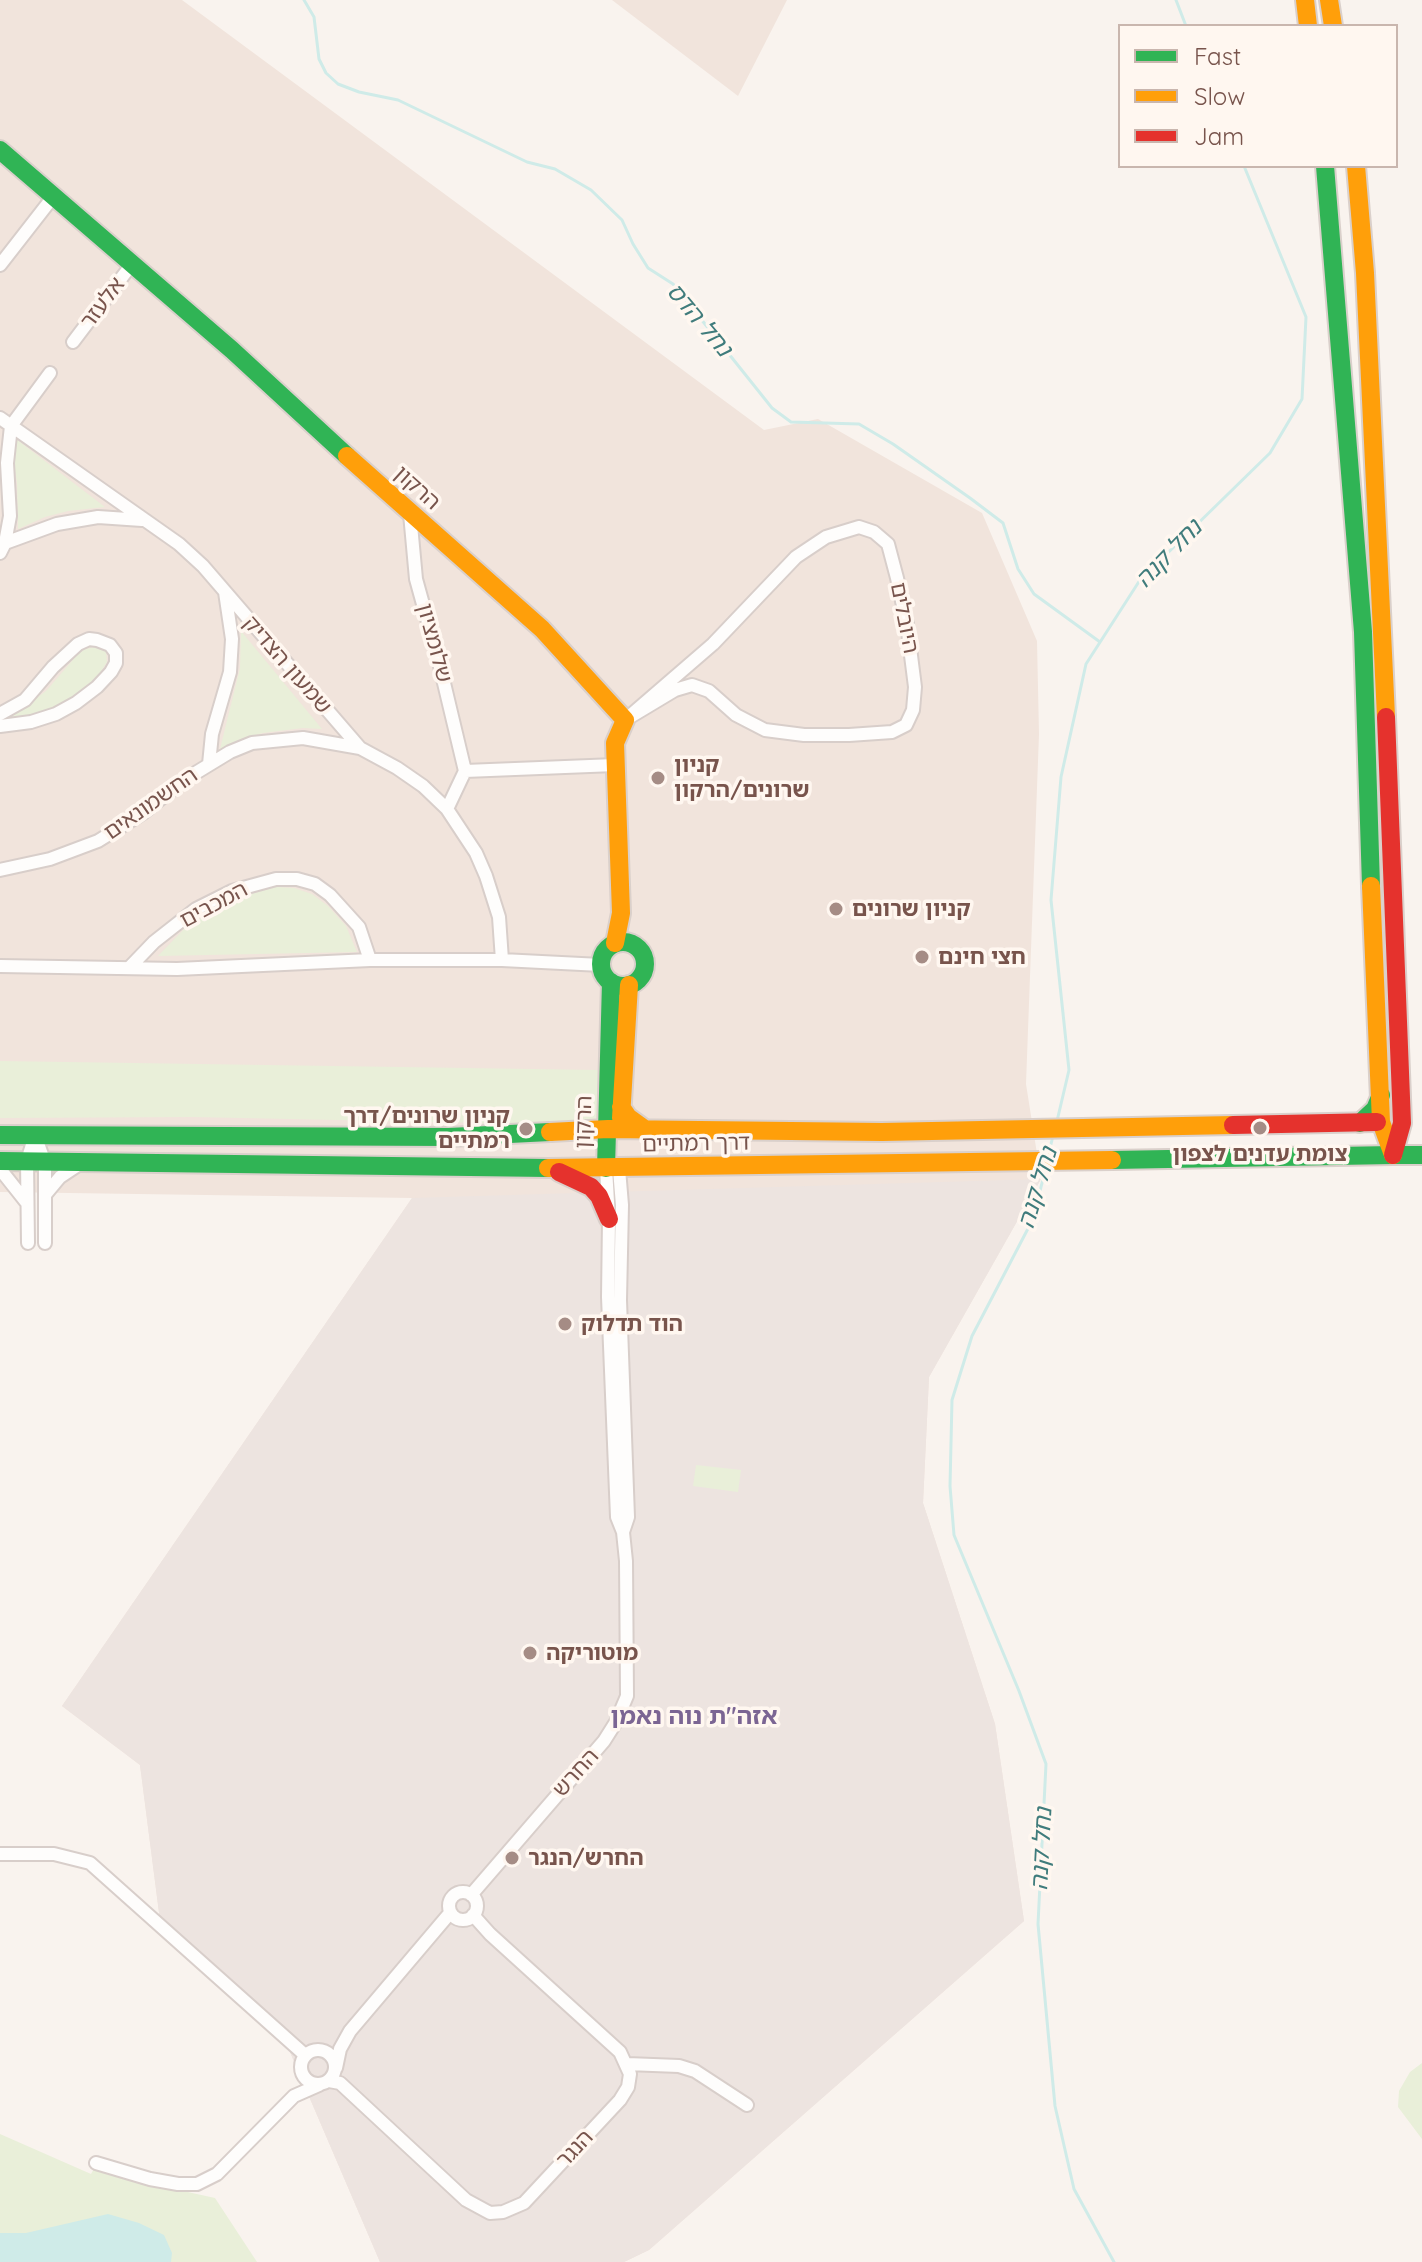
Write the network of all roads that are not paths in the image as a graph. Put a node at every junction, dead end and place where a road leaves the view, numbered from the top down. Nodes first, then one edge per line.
1 (1305, 0) edge
2 (1329, 0) edge
3 (1308, 24) edge
4 (1333, 24) edge
5 (0, 150) edge
6 (1325, 168) edge
7 (1356, 168) edge
8 (53, 197) junction
9 (132, 264) junction
10 (0, 265) edge
11 (73, 342) dead end
12 (50, 373) dead end
13 (5, 422) edge
14 (410, 514) junction
15 (144, 520) junction
16 (3, 548) edge
17 (225, 592) junction
18 (0, 714) edge
19 (625, 720) junction
20 (0, 726) edge
21 (360, 748) junction
22 (209, 764) junction
23 (615, 765) junction
24 (465, 771) junction
25 (447, 809) junction
26 (0, 870) edge
27 (622, 943) junction
28 (370, 960) junction
29 (502, 960) junction
30 (601, 965) junction
31 (0, 966) edge
32 (129, 968) junction
33 (620, 983) junction
34 (1399, 1064) junction
35 (1381, 1095) junction
36 (1421, 1106) edge
37 (610, 1121) junction
38 (1381, 1122) junction
39 (1360, 1123) junction
40 (1402, 1123) junction
41 (1422, 1123) edge
42 (0, 1135) edge
43 (35, 1135) junction
44 (1393, 1155) junction
45 (1422, 1155) edge
46 (0, 1161) edge
47 (36, 1162) junction
48 (81, 1164) junction
49 (544, 1167) junction
50 (0, 1169) edge
51 (613, 1169) junction
52 (45, 1195) junction
53 (27, 1203) junction
54 (609, 1219) junction
55 (28, 1243) dead end
56 (45, 1243) dead end
57 (623, 1532) junction
58 (0, 1854) edge
59 (471, 1895) junction
60 (450, 1913) junction
61 (473, 1915) junction
62 (350, 2031) junction
63 (310, 2052) junction
64 (627, 2064) junction
65 (336, 2068) junction
66 (301, 2072) junction
67 (324, 2083) junction
68 (294, 2096) junction
69 (747, 2105) dead end
70 (96, 2163) dead end

1 - 3 main road
2 - 4 main road
5 - 8 main road, הרקון
6 - 35 main road
7 - 34 main road
8 - 9 main road, הרקון
8 - 10 street
9 - 11 street, אלעזר
9 - 14 main road, הרקון
12 - 13 street
13 - 15 street, שמעון הצדיק
13 - 16 street
14 - 19 main road, הרקון
14 - 24 street, שלומציון
15 - 16 street
15 - 17 street, שמעון הצדיק
17 - 21 street, שמעון הצדיק
17 - 22 street, החשמונאים
18 - 20 street
19 - 19 street, היובלים
19 - 23 main road
21 - 22 street, החשמונאים
21 - 25 street, שמעון הצדיק
22 - 26 street, החשמונאים
23 - 24 street
23 - 27 main road
24 - 25 street
25 - 29 street, שמעון הצדיק
27 - 30 main road
27 - 33 main road
28 - 29 street
28 - 32 street
28 - 32 street, המכבים
29 - 30 street
30 - 33 main road
31 - 32 street
33 - 37 main road, הרקון
34 - 36 main road
34 - 40 main road
35 - 38 main road
35 - 39 main road
37 - 39 main road, דרך רמתיים
37 - 43 main road
37 - 51 main road, הרקון
38 - 39 main road, דרך רמתיים
38 - 40 main road, דרך רמתיים
38 - 44 main road
40 - 41 main road, דרך רמתיים
40 - 44 main road
42 - 43 main road
43 - 47 street
44 - 45 main road, דרך רמתיים
44 - 51 main road, דרך רמתיים
46 - 47 main road, דרך רמתיים
47 - 48 main road, דרך רמתיים
47 - 52 street
47 - 53 street
48 - 49 main road, דרך רמתיים
48 - 52 street
49 - 51 main road, דרך רמתיים
49 - 54 main road
50 - 53 street
51 - 54 street, החרש
51 - 57 street, החרש
52 - 56 street
53 - 55 street
54 - 57 street, החרש
57 - 59 street, החרש
58 - 63 street
59 - 60 street
59 - 61 street
60 - 61 street
60 - 62 street
61 - 64 street
62 - 63 street
62 - 65 street
63 - 65 street
63 - 66 street
64 - 67 street, הנגר
64 - 69 street
65 - 67 street
66 - 67 street
66 - 68 street
67 - 68 street
68 - 70 street

